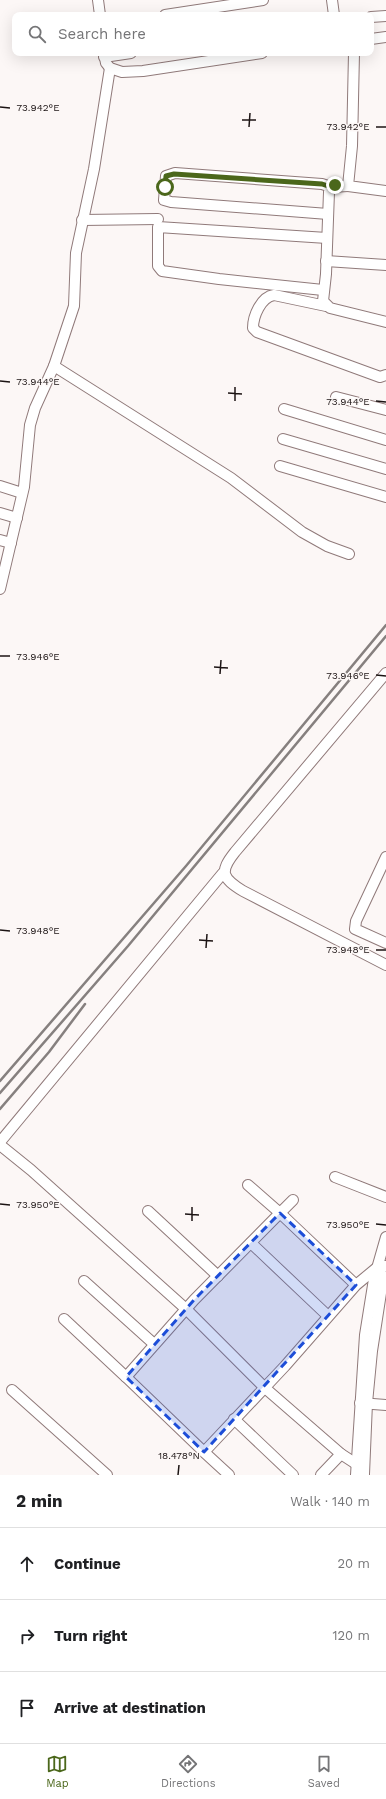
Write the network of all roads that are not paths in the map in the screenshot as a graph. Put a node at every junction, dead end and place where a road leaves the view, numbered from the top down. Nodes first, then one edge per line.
1 (98, 0) edge
2 (263, 0) edge
3 (332, 0) edge
4 (100, 12) edge
5 (185, 12) edge
6 (334, 12) edge
7 (386, 16) edge
8 (374, 17) edge
9 (386, 37) edge
10 (374, 39) edge
11 (104, 56) edge
12 (242, 56) edge
13 (354, 56) edge
14 (110, 68) junction
15 (348, 186) junction
16 (331, 187) junction
17 (386, 192) edge
18 (328, 214) junction
19 (158, 219) dead end
20 (82, 220) junction
21 (327, 238) junction
22 (326, 261) junction
23 (386, 265) edge
24 (281, 285) junction
25 (323, 290) junction
26 (280, 296) junction
27 (326, 306) junction
28 (386, 322) edge
29 (54, 366) junction
30 (386, 375) edge
31 (336, 397) dead end
32 (284, 409) dead end
33 (386, 410) edge
34 (283, 439) dead end
35 (386, 440) edge
36 (280, 466) dead end
37 (386, 469) edge
38 (0, 486) edge
39 (22, 493) junction
40 (386, 497) edge
41 (0, 513) edge
42 (17, 518) junction
43 (0, 540) edge
44 (11, 543) junction
45 (349, 554) dead end
46 (0, 589) edge
47 (386, 673) edge
48 (386, 857) edge
49 (223, 873) junction
50 (386, 944) edge
51 (386, 965) edge
52 (0, 1143) edge
53 (335, 1177) dead end
54 (248, 1184) dead end
55 (386, 1197) edge
56 (292, 1200) dead end
57 (148, 1211) dead end
58 (280, 1213) junction
59 (386, 1237) edge
60 (251, 1243) junction
61 (382, 1266) edge
62 (218, 1276) junction
63 (84, 1281) dead end
64 (356, 1285) junction
65 (186, 1309) junction
66 (328, 1316) junction
67 (64, 1319) dead end
68 (154, 1344) junction
69 (126, 1377) junction
70 (265, 1388) junction
71 (12, 1390) dead end
72 (363, 1403) junction
73 (386, 1405) edge
74 (234, 1419) junction
75 (204, 1452) junction
76 (341, 1454) junction
77 (360, 1471) edge
78 (107, 1475) edge
79 (229, 1475) edge
80 (293, 1475) edge
81 (321, 1475) edge

1 - 4 street
2 - 5 street
3 - 6 street
7 - 8 street
9 - 10 street
11 - 14 street
12 - 14 street
13 - 15 street
14 - 20 street
15 - 16 street
15 - 17 street
16 - 18 street
16 - 18 street
18 - 21 street
19 - 20 street
20 - 29 street
21 - 22 street
21 - 24 street
22 - 23 street
22 - 25 street
24 - 25 street
24 - 26 street
25 - 27 street
26 - 27 street
26 - 30 street
27 - 28 street
29 - 39 street
29 - 45 street
31 - 33 street
32 - 35 street
34 - 37 street
36 - 40 street
38 - 39 street
39 - 42 street
41 - 42 street
42 - 44 street
43 - 44 street
44 - 46 street
47 - 49 street
48 - 50 street
49 - 51 street
49 - 52 street
52 - 65 street
53 - 55 street
54 - 58 street
56 - 58 street
57 - 62 street
58 - 60 street
58 - 64 street
59 - 61 street
60 - 62 street
60 - 66 street
61 - 64 street
61 - 72 street
62 - 65 street
63 - 68 street
64 - 66 street
65 - 68 street
65 - 70 street
66 - 70 street
67 - 69 street
68 - 69 street
69 - 75 street
70 - 74 street
70 - 76 street
71 - 78 street
72 - 73 street
72 - 77 street
74 - 75 street
74 - 80 street
75 - 79 street
76 - 77 street
76 - 81 street

